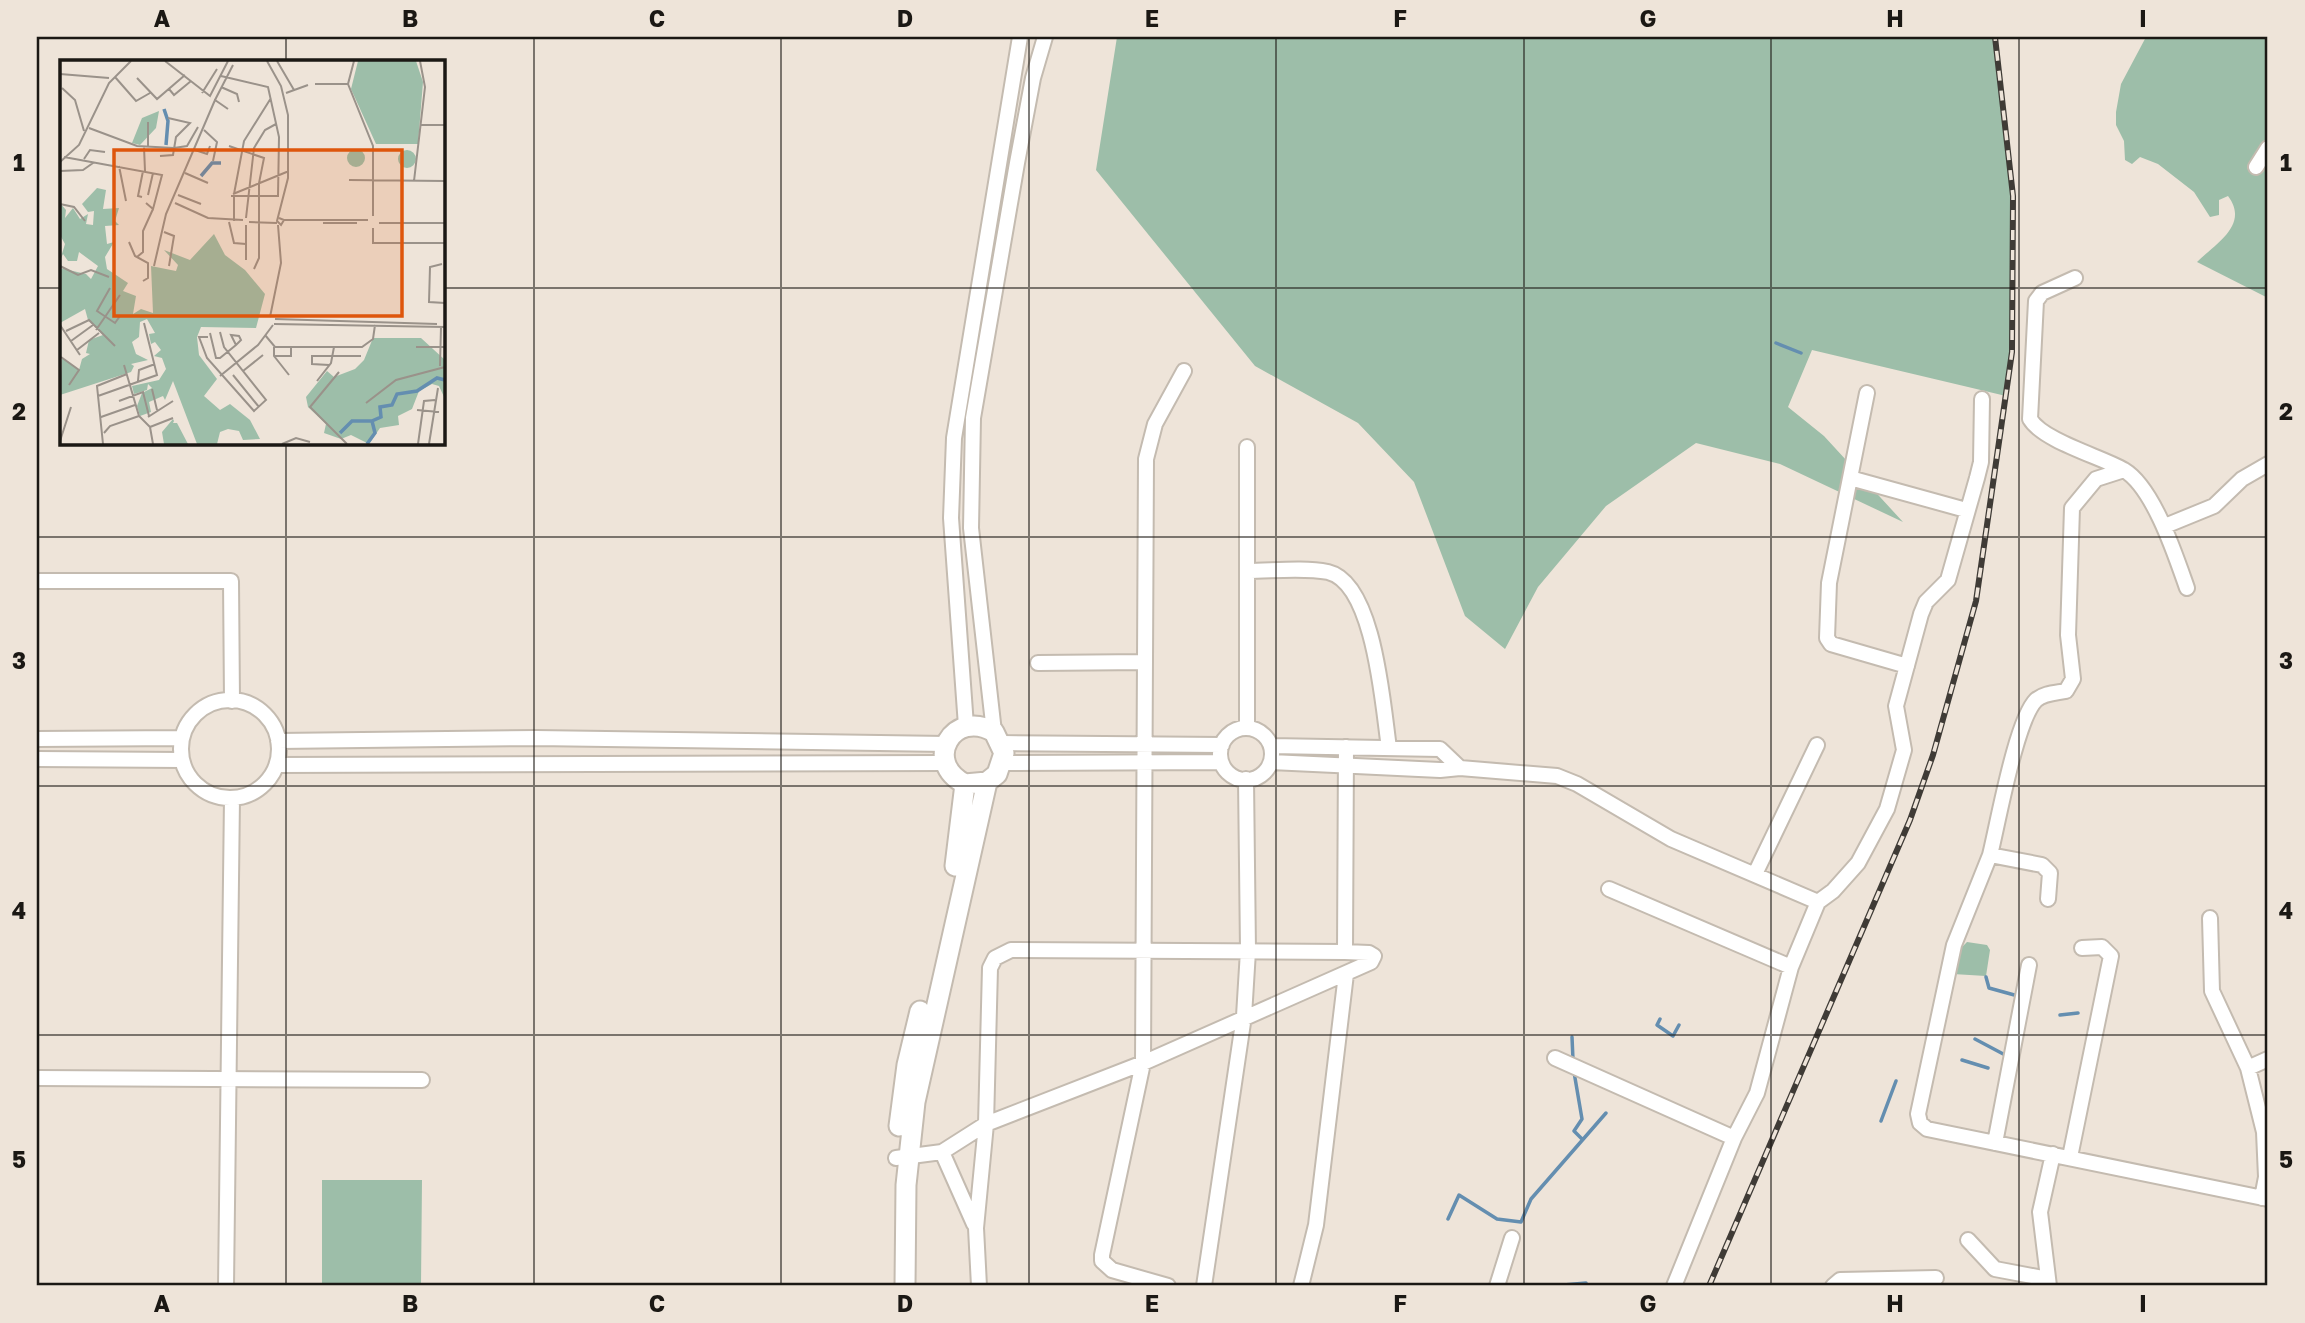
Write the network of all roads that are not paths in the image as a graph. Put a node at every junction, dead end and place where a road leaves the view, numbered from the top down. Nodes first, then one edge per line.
1 (1020, 37) edge
2 (1045, 37) edge
3 (2268, 148) edge
4 (2256, 167) dead end
5 (2075, 278) dead end
6 (1184, 371) dead end
7 (1867, 393) dead end
8 (1982, 399) dead end
9 (1247, 447) dead end
10 (2268, 464) edge
11 (2124, 471) junction
12 (1850, 478) junction
13 (1966, 510) junction
14 (2165, 526) junction
15 (1247, 571) junction
16 (37, 581) edge
17 (2188, 589) dead end
18 (1145, 662) junction
19 (1038, 663) dead end
20 (1907, 666) junction
21 (232, 701) junction
22 (966, 726) junction
23 (1247, 728) junction
24 (998, 737) junction
25 (182, 738) junction
26 (37, 739) edge
27 (278, 741) junction
28 (1146, 744) junction
29 (1222, 745) junction
30 (1817, 745) dead end
31 (1271, 746) junction
32 (1346, 747) junction
33 (1389, 748) junction
34 (945, 753) junction
35 (37, 759) edge
36 (182, 760) junction
37 (1221, 762) junction
38 (1272, 762) junction
39 (1003, 763) junction
40 (1146, 763) junction
41 (1346, 764) junction
42 (276, 765) junction
43 (1460, 768) junction
44 (1246, 779) junction
45 (987, 782) junction
46 (965, 784) junction
47 (232, 798) junction
48 (1990, 855) junction
49 (1755, 874) junction
50 (1609, 890) dead end
51 (2048, 899) dead end
52 (1818, 902) junction
53 (2210, 918) dead end
54 (2082, 947) dead end
55 (1143, 951) junction
56 (1248, 951) junction
57 (1345, 952) junction
58 (2029, 965) dead end
59 (1791, 967) junction
60 (1346, 974) junction
61 (1244, 1016) junction
62 (1555, 1058) dead end
63 (2268, 1059) edge
64 (1143, 1063) junction
65 (2248, 1068) junction
66 (228, 1077) junction
67 (37, 1079) edge
68 (422, 1080) dead end
69 (986, 1124) junction
70 (1734, 1138) junction
71 (1995, 1143) junction
72 (942, 1152) junction
73 (2053, 1154) junction
74 (903, 1157) junction
75 (2070, 1157) junction
76 (2265, 1198) edge
77 (976, 1228) junction
78 (1512, 1238) dead end
79 (1968, 1240) dead end
80 (1936, 1278) dead end
81 (2048, 1283) edge
82 (226, 1286) edge
83 (893, 1286) edge
84 (905, 1286) edge
85 (979, 1286) edge
86 (1168, 1286) edge
87 (1204, 1286) edge
88 (1301, 1286) edge
89 (1497, 1286) edge
90 (1674, 1286) edge
91 (1833, 1286) edge

1 - 22 street
2 - 24 street
3 - 4 street
5 - 11 street
6 - 18 street
7 - 12 street
8 - 13 street
9 - 15 street
10 - 14 street
11 - 14 street
11 - 48 street
12 - 13 street
12 - 20 street
13 - 20 street
14 - 17 street
15 - 23 street
15 - 33 street
16 - 21 street
18 - 19 street
18 - 28 street
20 - 52 street
21 - 25 street
21 - 27 street
22 - 24 highway
22 - 34 highway
23 - 29 street
23 - 31 street
24 - 28 street
24 - 39 highway
25 - 26 street
25 - 36 street
27 - 34 street
27 - 42 street
28 - 29 street
28 - 40 street
29 - 37 street
30 - 49 street
31 - 32 street
31 - 38 street
32 - 33 street
32 - 41 street
33 - 43 street
34 - 42 street
34 - 46 highway
35 - 36 street
36 - 47 street
37 - 40 street
37 - 44 street
38 - 41 street
38 - 44 street
39 - 40 street
39 - 45 highway
40 - 55 street
41 - 43 street
41 - 57 street
42 - 47 street
43 - 49 street
44 - 56 street
45 - 46 highway
45 - 74 highway
46 - 74 highway
47 - 66 street
48 - 51 street
48 - 71 street
49 - 52 street
50 - 59 street
52 - 59 street
53 - 65 street
54 - 75 street
55 - 56 street
55 - 64 street
55 - 69 street
56 - 57 street
56 - 61 street
57 - 60 street
58 - 71 street
59 - 70 street
60 - 61 street
60 - 88 street
61 - 64 street
61 - 87 street
62 - 70 street
63 - 65 street
64 - 69 street
64 - 86 street
65 - 76 street
66 - 67 street
66 - 68 street
66 - 82 street
69 - 72 street
69 - 77 street
70 - 90 street
71 - 73 street
72 - 74 street
72 - 77 street
73 - 75 street
73 - 81 street
74 - 83 highway
74 - 84 highway
75 - 76 street
77 - 85 street
78 - 89 street
79 - 81 street
80 - 91 street

